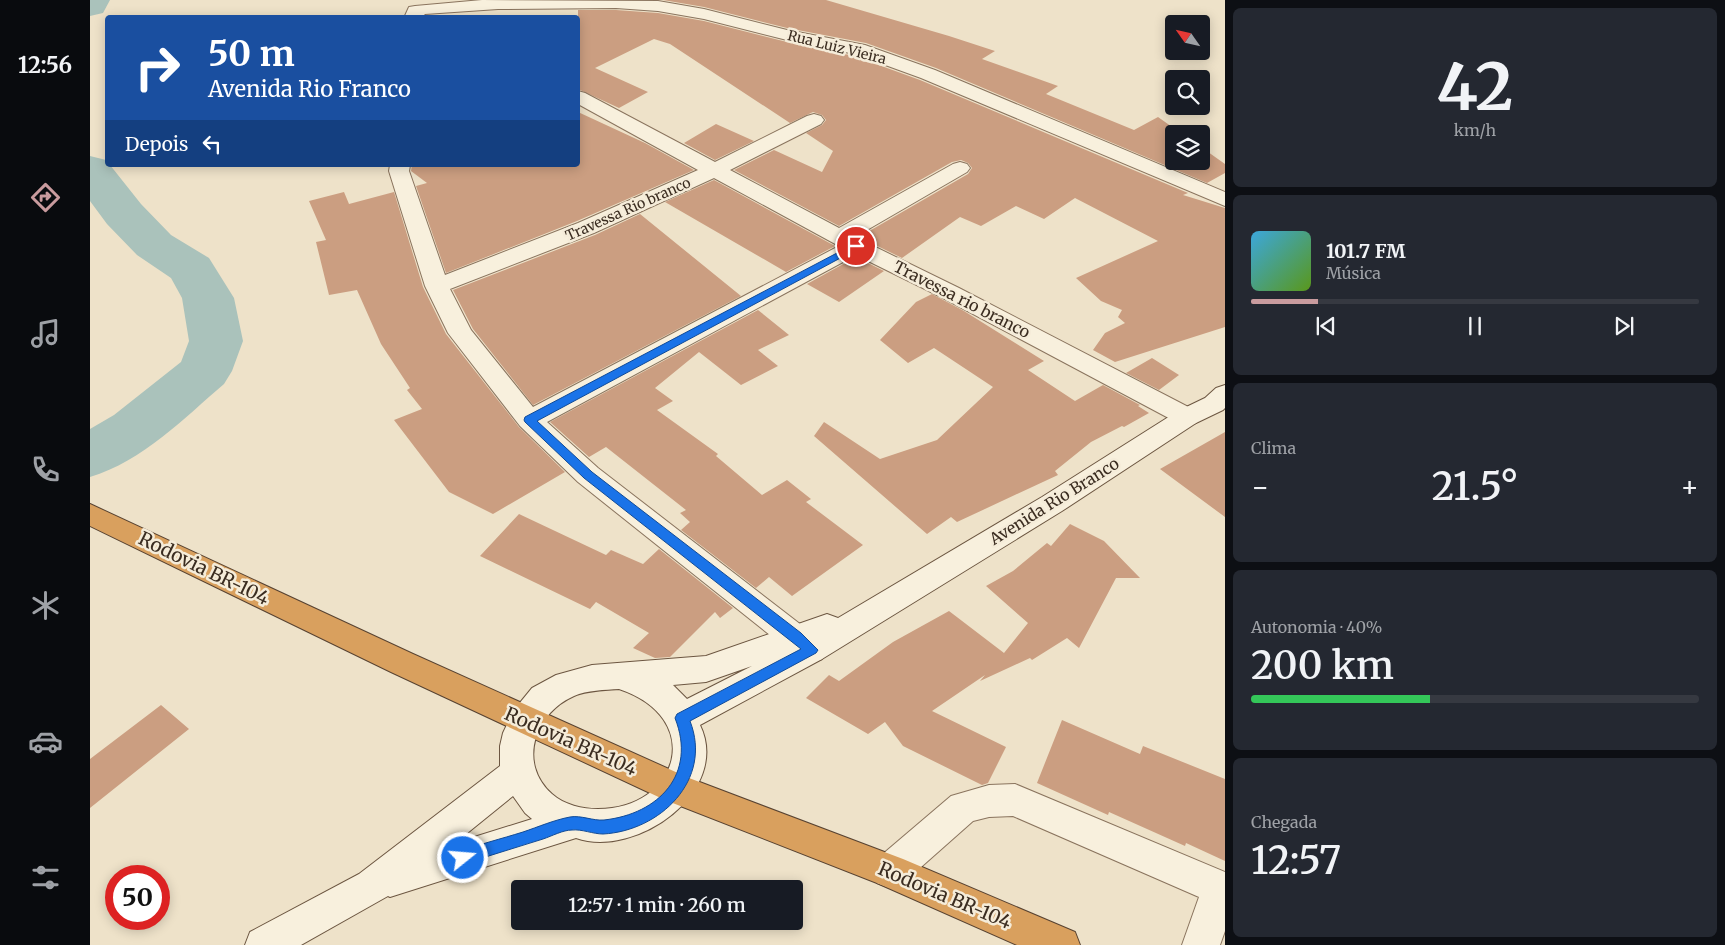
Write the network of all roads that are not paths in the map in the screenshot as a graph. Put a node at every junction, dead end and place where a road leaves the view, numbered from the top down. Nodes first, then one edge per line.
1 (418, 13) edge
2 (580, 98) edge
3 (814, 120) dead end
4 (400, 167) edge
5 (960, 168) dead end
6 (715, 170) junction
7 (1225, 200) edge
8 (847, 241) junction
9 (437, 286) junction
10 (1221, 404) edge
11 (1187, 416) junction
12 (529, 420) junction
13 (99, 518) edge
14 (804, 643) junction
15 (619, 676) junction
16 (682, 718) junction
17 (524, 720) junction
18 (518, 772) junction
19 (677, 788) junction
20 (572, 823) junction
21 (890, 871) junction
22 (372, 886) junction
23 (1223, 889) edge
24 (264, 945) edge
25 (1061, 945) edge
26 (1200, 945) edge

1 - 7 street, Rua Luiz Vieira
2 - 6 street, Travessa rio branco
3 - 6 street, Travessa Rio branco
4 - 9 street
5 - 8 street
6 - 8 street, Travessa rio branco
6 - 9 street, Travessa Rio branco
8 - 11 street, Travessa rio branco
8 - 12 street
9 - 12 street
10 - 11 street, Avenida Rio Branco
11 - 14 street, Avenida Rio Branco
12 - 14 street
13 - 17 highway, Rodovia BR-104
14 - 15 street
14 - 16 street
15 - 16 street
15 - 17 street
16 - 19 street
17 - 18 street
17 - 19 highway, Rodovia BR-104
18 - 20 street
18 - 22 street
19 - 20 street
19 - 21 highway, Rodovia BR-104
20 - 22 street
21 - 23 street
21 - 25 highway, Rodovia BR-104
22 - 24 street
23 - 26 street

